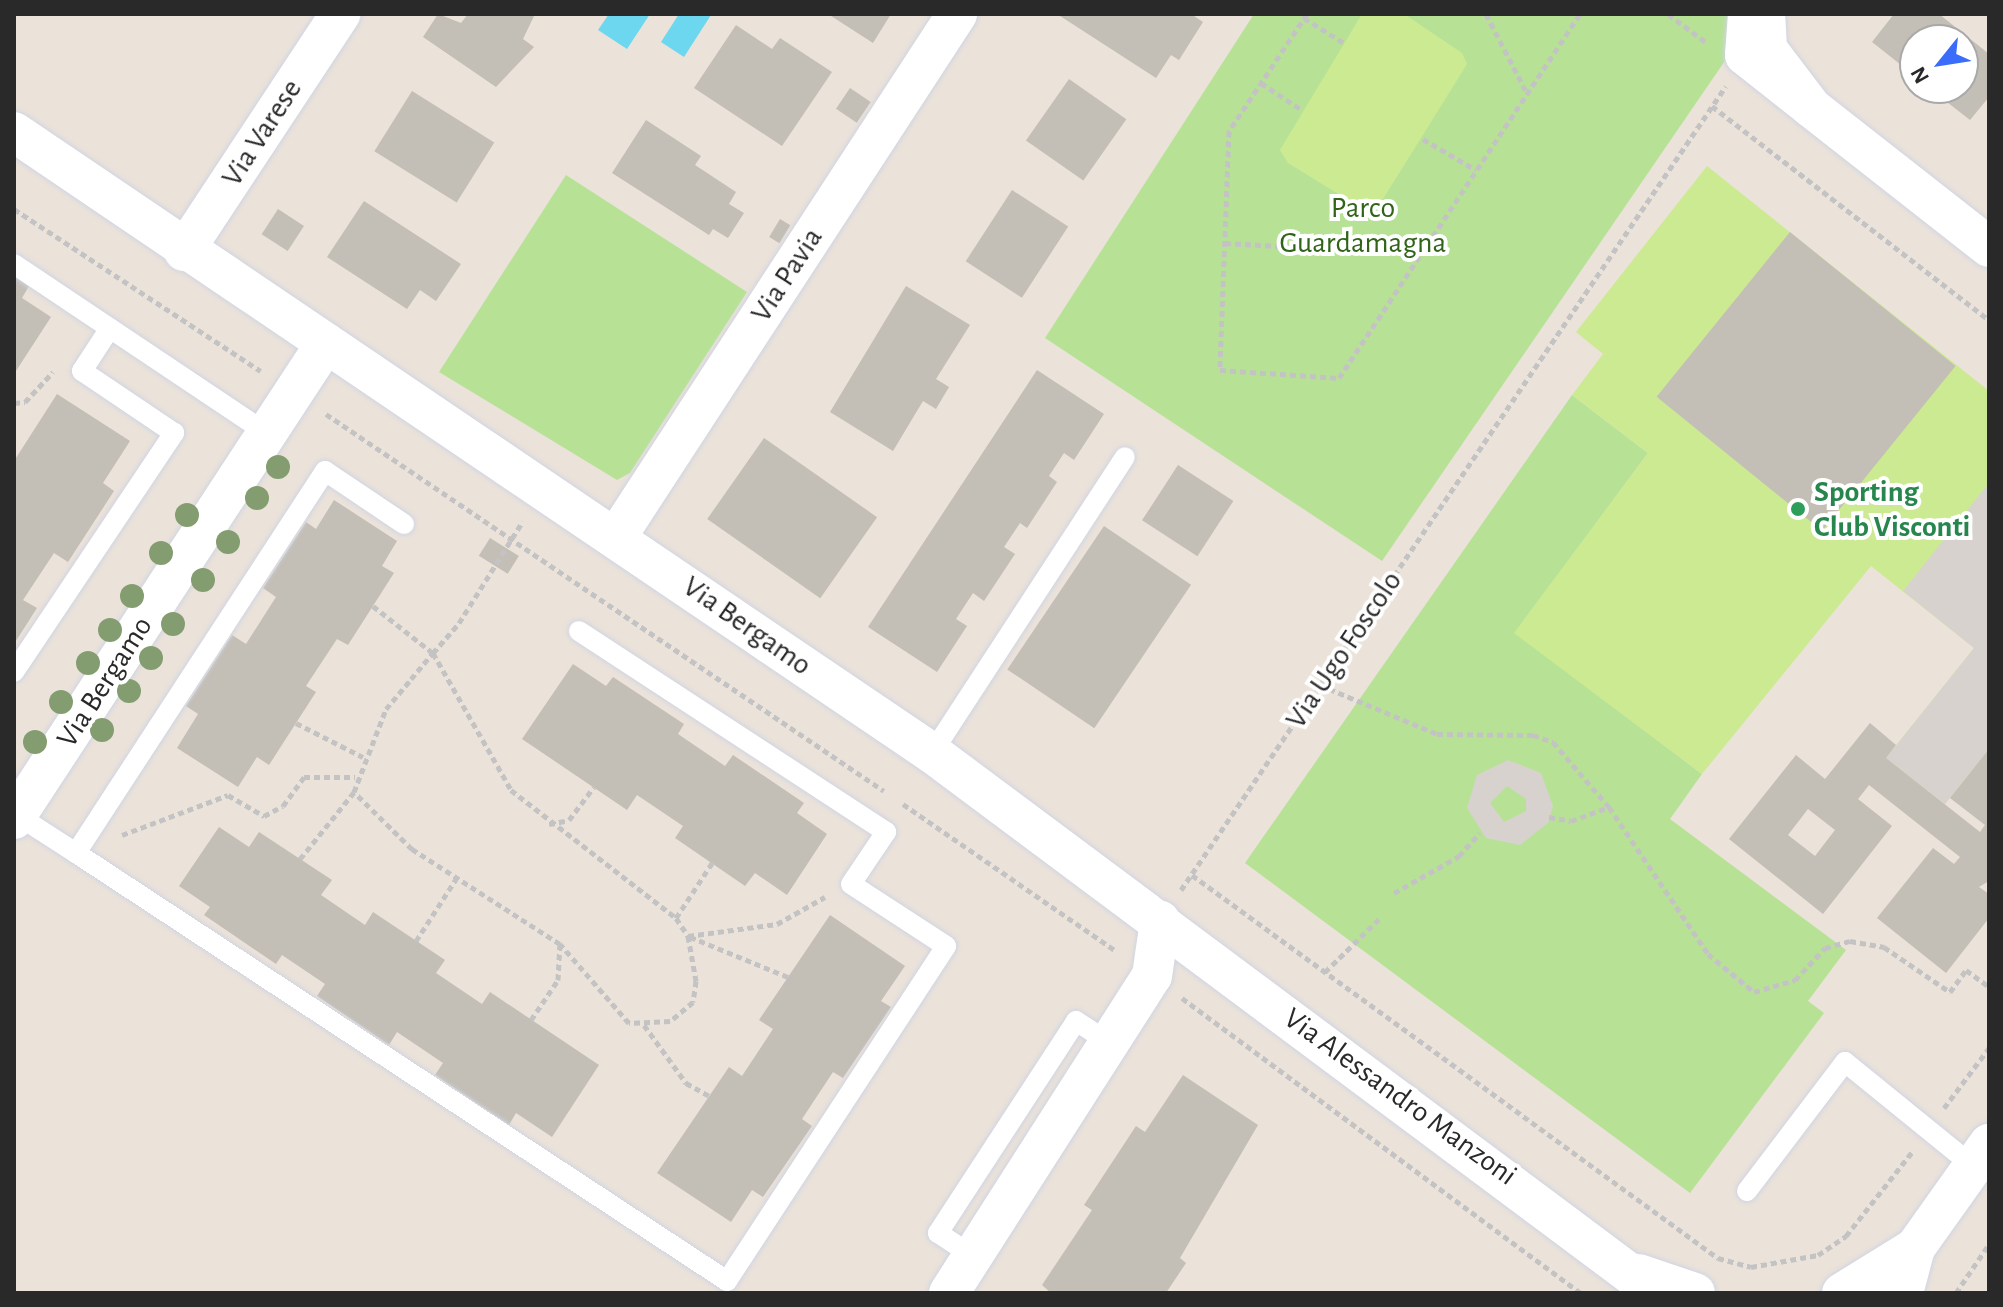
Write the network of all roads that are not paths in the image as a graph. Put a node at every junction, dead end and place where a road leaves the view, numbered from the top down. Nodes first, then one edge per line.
1 (340, 14) edge
2 (957, 14) edge
3 (1748, 14) edge
4 (1765, 14) edge
5 (1812, 108) junction
6 (14, 132) edge
7 (1989, 247) edge
8 (184, 251) junction
9 (14, 264) edge
10 (110, 328) junction
11 (326, 343) junction
12 (268, 434) junction
13 (1125, 457) dead end
14 (404, 524) dead end
15 (617, 536) junction
16 (579, 631) dead end
17 (14, 672) edge
18 (932, 753) junction
19 (15, 817) edge
20 (76, 853) junction
21 (1160, 921) junction
22 (1981, 1155) edge
23 (1747, 1191) dead end
24 (1915, 1248) junction
25 (1648, 1284) edge
26 (949, 1293) edge
27 (1695, 1293) edge
28 (1842, 1293) edge
29 (1903, 1293) edge

1 - 8 street, Via Varese
2 - 15 street, Via Pavia
3 - 5 street
4 - 5 street
5 - 7 street
6 - 8 street, Via Bergamo
8 - 11 street, Via Bergamo
9 - 10 lane
10 - 12 lane
10 - 17 lane
11 - 12 street, Via Bergamo
11 - 15 street, Via Bergamo
12 - 19 street, Via Bergamo
13 - 18 lane
14 - 20 lane
15 - 18 street, Via Bergamo
16 - 20 lane
18 - 21 street, Via Bergamo
19 - 20 lane
21 - 25 street, Via Alessandro Manzoni
21 - 26 street
22 - 23 lane
22 - 24 street
24 - 28 street
24 - 29 street
25 - 27 street, Via Alessandro Manzoni

